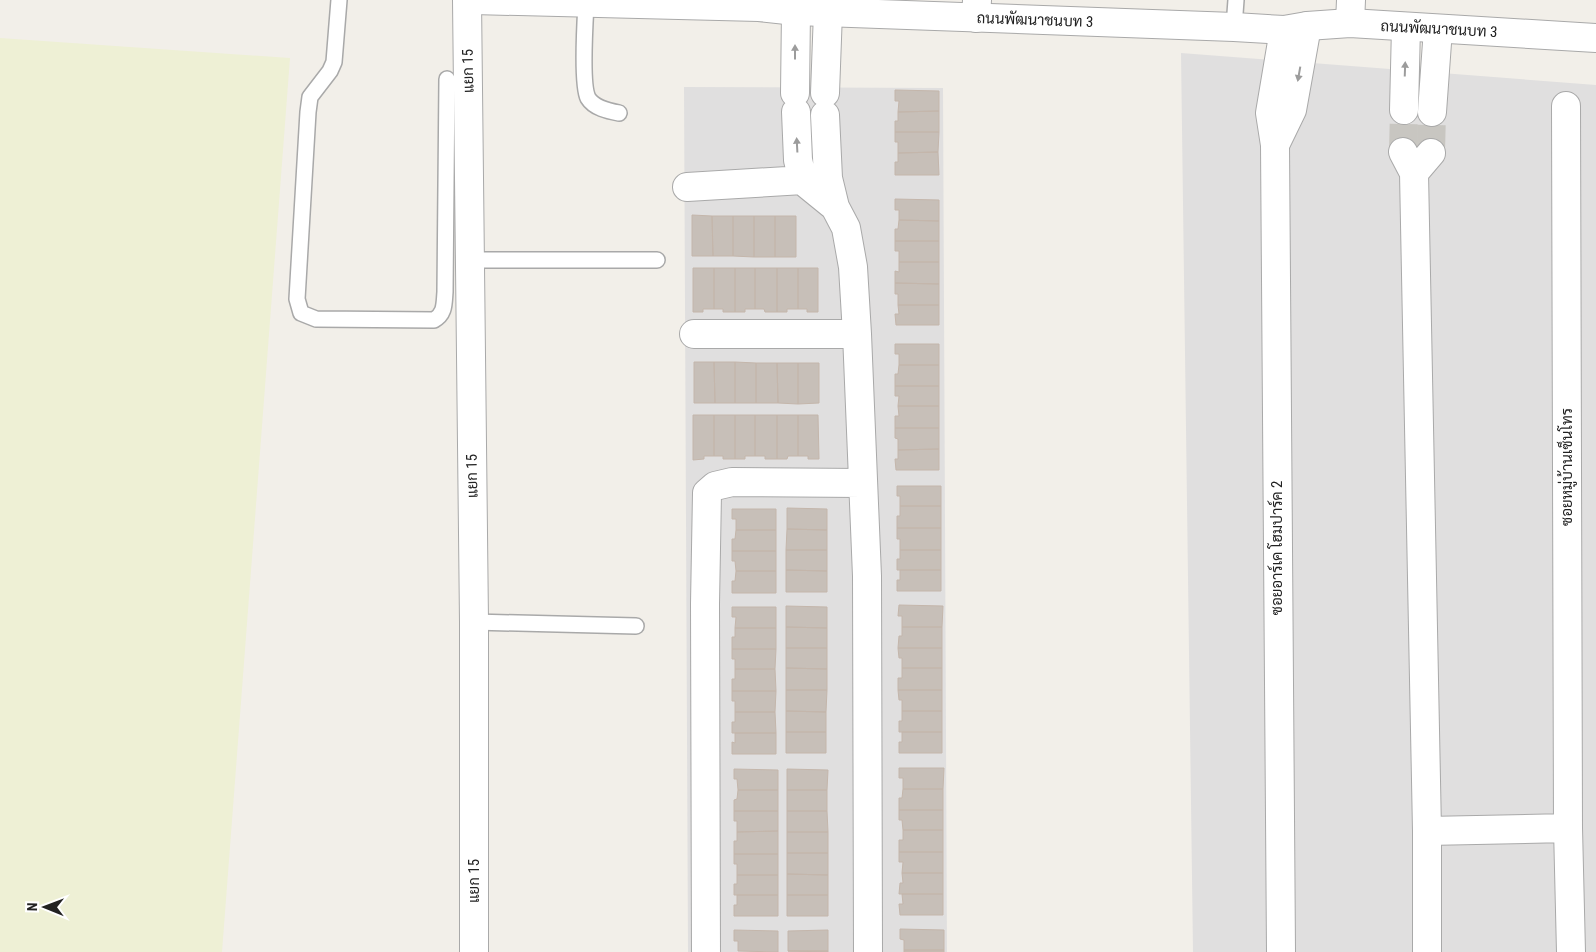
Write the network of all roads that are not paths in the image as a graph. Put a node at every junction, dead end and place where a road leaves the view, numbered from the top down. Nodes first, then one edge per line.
1 (339, 0) edge
2 (467, 0) edge
3 (473, 0) edge
4 (1236, 0) edge
5 (586, 4) junction
6 (759, 4) edge
7 (977, 9) edge
8 (1007, 9) edge
9 (796, 11) junction
10 (828, 12) junction
11 (1351, 12) edge
12 (1234, 27) junction
13 (1406, 27) junction
14 (1296, 28) junction
15 (1438, 30) junction
16 (1596, 38) edge
17 (448, 80) dead end
18 (1566, 106) dead end
19 (1404, 110) tunnel mouth
20 (1432, 112) tunnel mouth
21 (618, 113) dead end
22 (1416, 159) tunnel mouth
23 (816, 180) junction
24 (687, 188) dead end
25 (470, 260) junction
26 (657, 260) dead end
27 (694, 334) dead end
28 (857, 334) junction
29 (862, 483) junction
30 (474, 622) junction
31 (636, 626) dead end
32 (1568, 828) junction
33 (1427, 830) junction
34 (474, 952) edge
35 (706, 952) edge
36 (868, 952) edge
37 (1280, 952) edge
38 (1427, 952) edge
39 (1570, 952) edge

1 - 17 lane
2 - 25 street, แยก 15
3 - 5 street, ถนนพัฒนาชนบท 3
4 - 12 lane
5 - 6 street, ถนนพัฒนาชนบท 3
5 - 21 lane
6 - 9 street, ถนนพัฒนาชนบท 3
7 - 8 street, ถนนพัฒนาชนบท 3
7 - 10 street, ถนนพัฒนาชนบท 3
8 - 12 street, ถนนพัฒนาชนบท 3
9 - 10 street, ถนนพัฒนาชนบท 3
23 -> 9 street
10 - 23 street
11 - 13 street, ถนนพัฒนาชนบท 3
11 - 14 street, ถนนพัฒนาชนบท 3
12 - 14 street, ถนนพัฒนาชนบท 3
13 - 15 street, ถนนพัฒนาชนบท 3
19 -> 13 street
14 - 37 street, ซอยอาร์เค โฮมปาร์ค 2
15 - 16 street, ถนนพัฒนาชนบท 3
15 - 20 street
18 - 32 street, ซอยหมู่บ้านเซ็นโทร
22 - 33 street
23 - 24 street
23 - 28 street
25 - 26 lane
25 - 30 street, แยก 15
27 - 28 street
28 - 29 street
29 - 35 street
29 - 36 street
30 - 31 lane
30 - 34 street, แยก 15
32 - 33 street
32 - 39 street, ซอยหมู่บ้านเซ็นโทร
33 - 38 street

